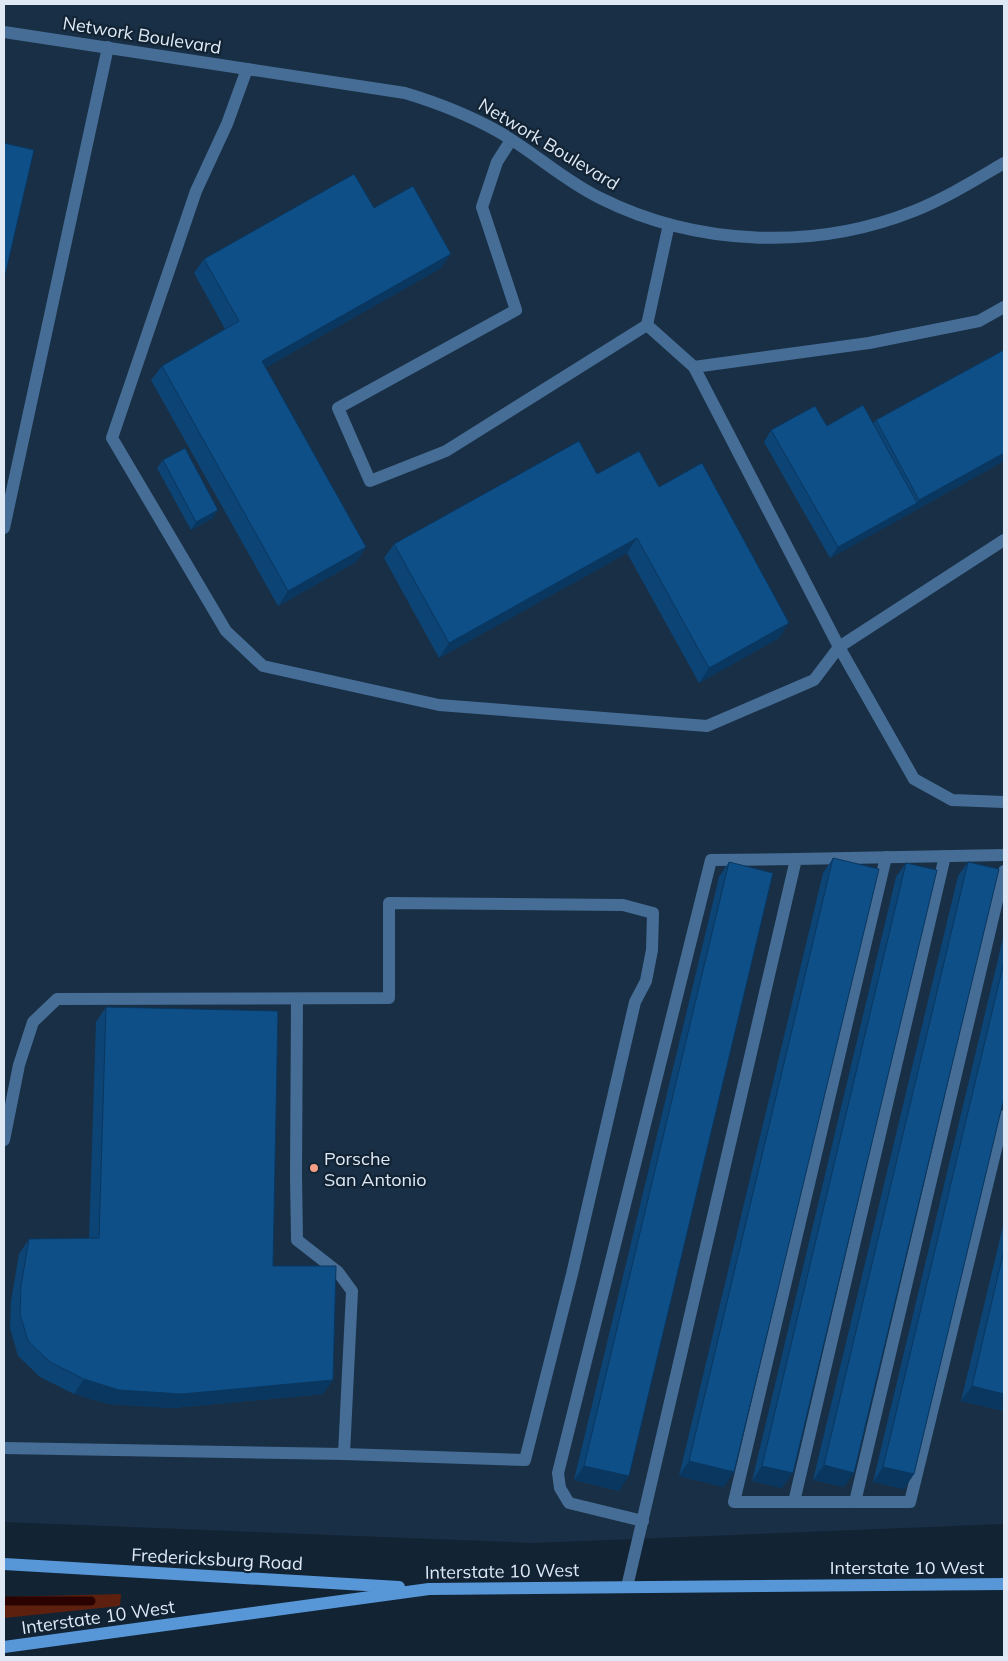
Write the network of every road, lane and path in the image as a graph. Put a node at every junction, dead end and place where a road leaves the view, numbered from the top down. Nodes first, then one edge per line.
1 (4, 32) edge
2 (108, 47) junction
3 (247, 69) junction
4 (510, 140) junction
5 (1004, 163) edge
6 (669, 224) junction
7 (1004, 307) edge
8 (647, 325) junction
9 (694, 367) junction
10 (4, 528) edge
11 (1004, 540) edge
12 (839, 647) junction
13 (1004, 802) edge
14 (1004, 854) edge
15 (945, 856) junction
16 (886, 857) junction
17 (796, 859) junction
18 (1004, 871) edge
19 (297, 998) junction
20 (1004, 1116) edge
21 (4, 1140) edge
22 (4, 1448) edge
23 (344, 1454) junction
24 (794, 1502) junction
25 (855, 1502) junction
26 (643, 1521) junction
27 (4, 1564) edge
28 (1004, 1584) edge
29 (627, 1587) junction
30 (429, 1589) junction
31 (4, 1647) edge

1 - 2 street, Network Boulevard
2 - 3 street, Network Boulevard
2 - 10 street
3 - 4 street, Network Boulevard
3 - 12 street
4 - 6 street, Network Boulevard
4 - 8 street
5 - 6 street, Network Boulevard
6 - 8 street
7 - 9 street
8 - 9 street
9 - 12 street
11 - 12 street
12 - 13 street
14 - 15 street
15 - 16 street
15 - 24 street
16 - 17 street
16 - 24 street
17 - 26 street
17 - 26 street
18 - 25 street
19 - 21 street
19 - 23 street
19 - 23 street
20 - 25 street
22 - 23 street
24 - 25 street
26 - 29 street
27 - 30 main road, Fredericksburg Road
28 - 29 main road, Interstate 10 West
29 - 30 main road, Interstate 10 West
30 - 31 main road, Interstate 10 West

